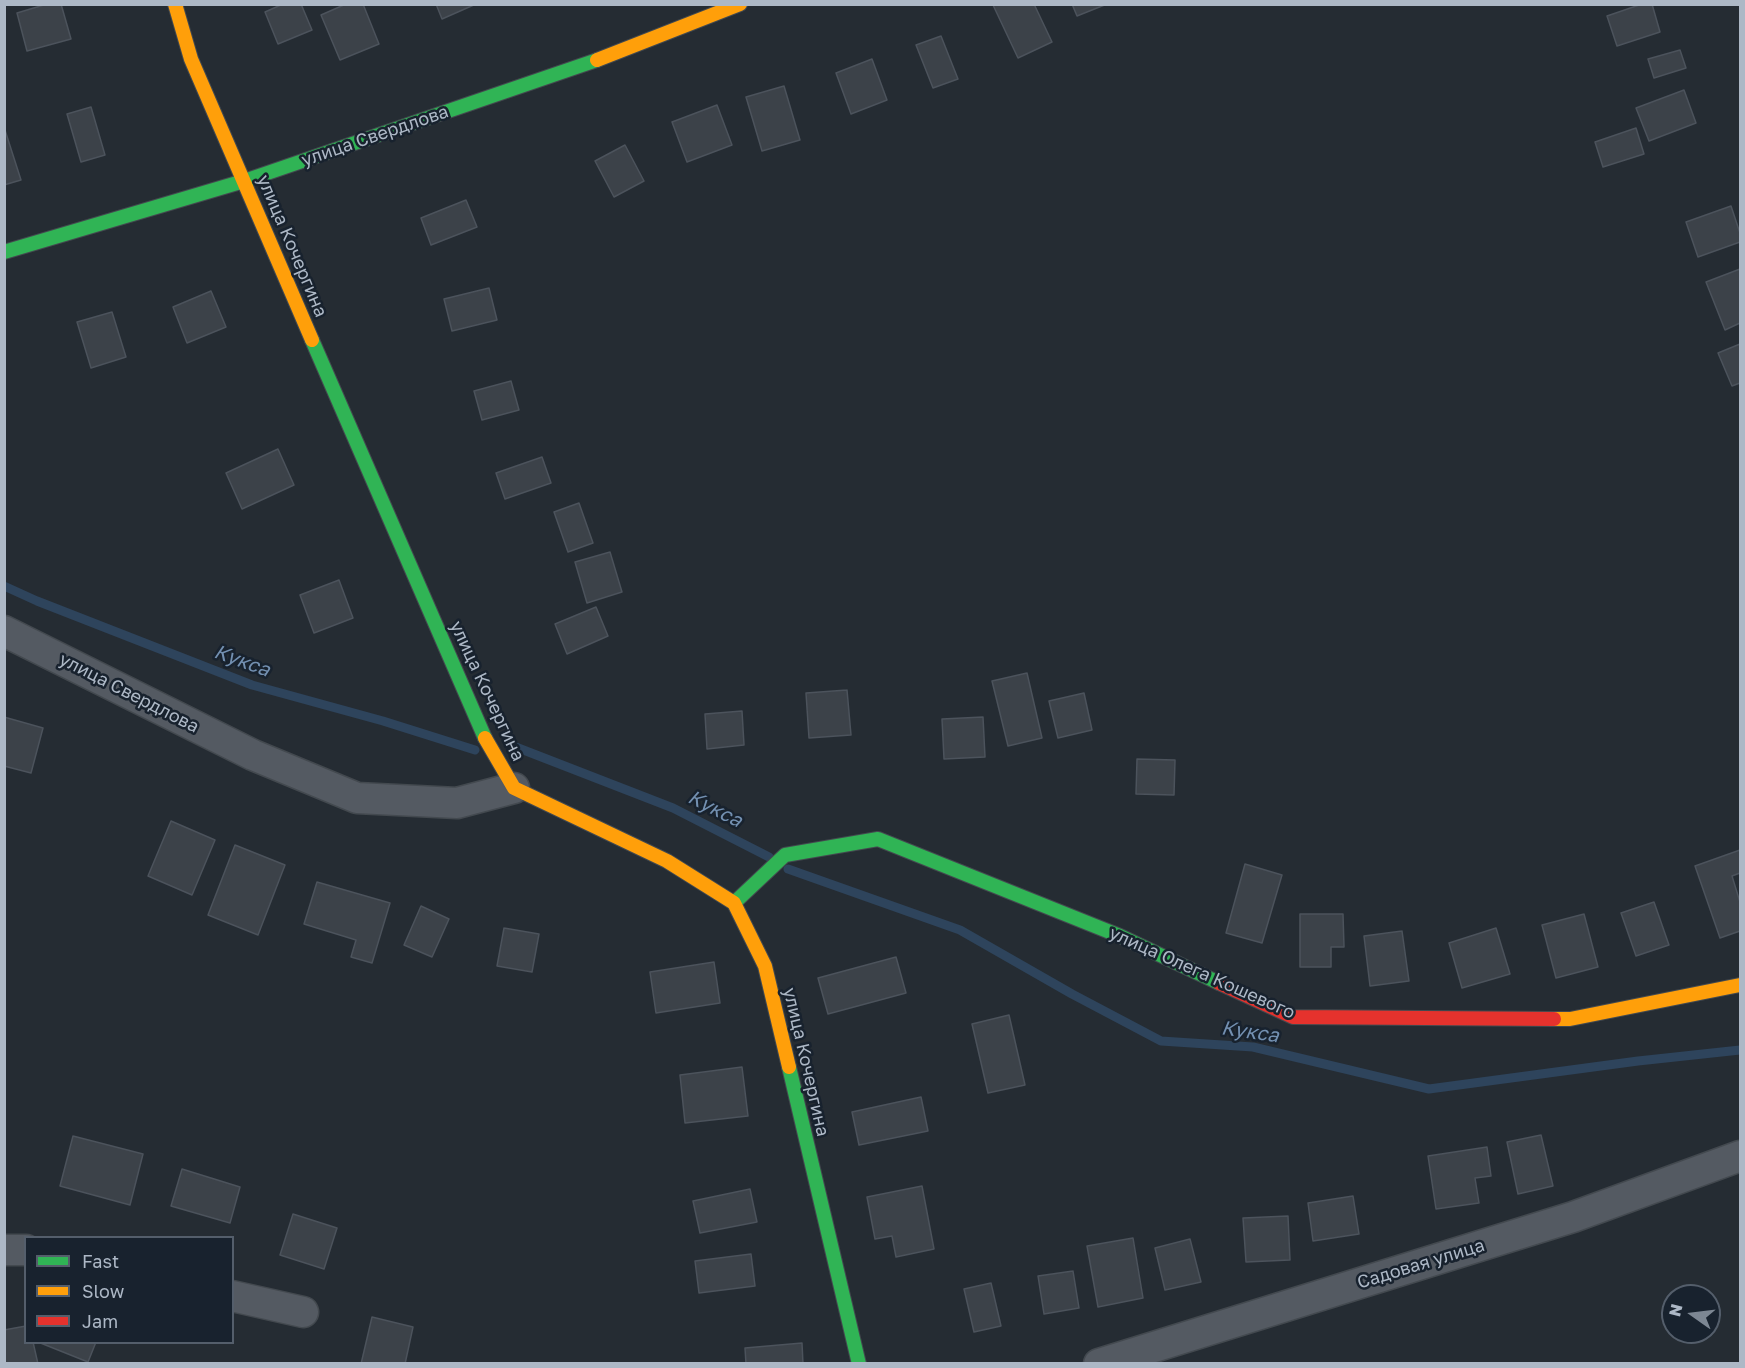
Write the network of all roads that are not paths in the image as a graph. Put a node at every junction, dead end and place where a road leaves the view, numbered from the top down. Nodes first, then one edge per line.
1 (175, 4) edge
2 (740, 4) edge
3 (244, 181) junction
4 (4, 252) edge
5 (4, 631) edge
6 (514, 788) junction
7 (734, 903) junction
8 (1740, 985) edge
9 (1740, 1156) edge
10 (4, 1250) edge
11 (24, 1250) edge
12 (234, 1296) edge
13 (303, 1312) dead end
14 (859, 1364) edge
15 (1099, 1364) edge

1 - 3 street, улица Кочергина
2 - 3 street, улица Свердлова
3 - 4 street, улица Свердлова
3 - 6 street, улица Кочергина
5 - 6 street, улица Свердлова
6 - 7 street, улица Кочергина
7 - 8 street, улица Олега Кошевого
7 - 14 street, улица Кочергина
9 - 15 street, Садовая улица
10 - 11 street
12 - 13 street

